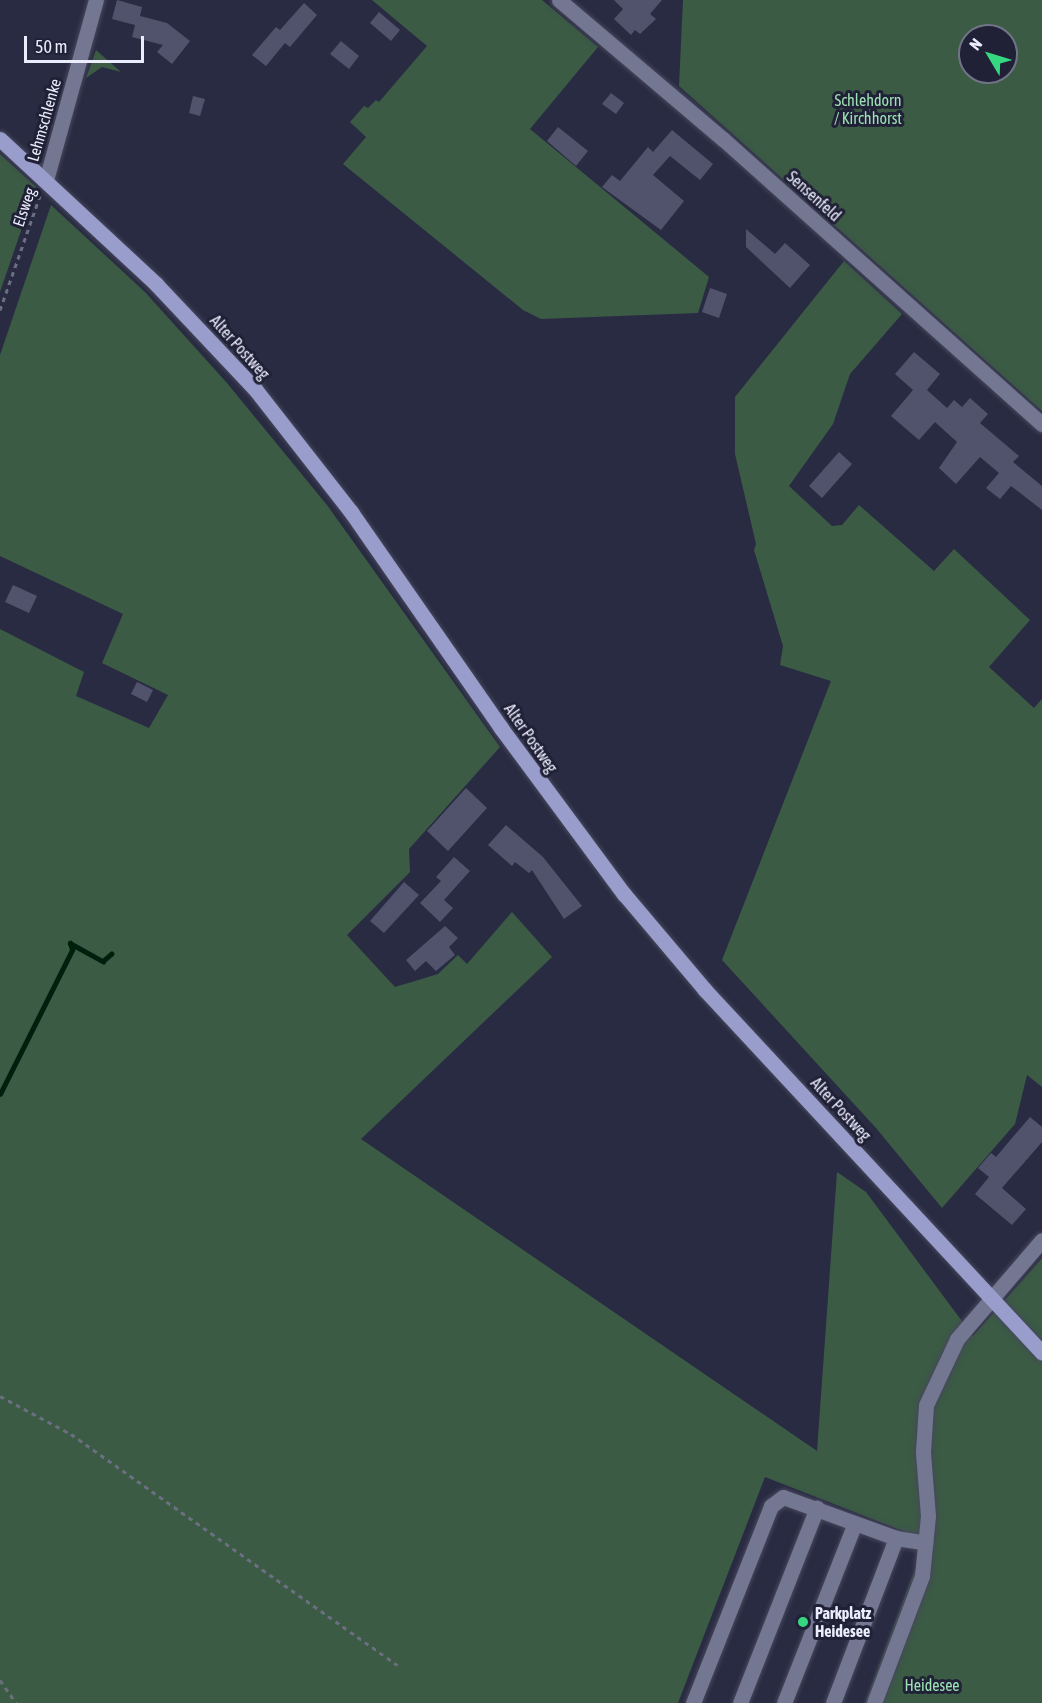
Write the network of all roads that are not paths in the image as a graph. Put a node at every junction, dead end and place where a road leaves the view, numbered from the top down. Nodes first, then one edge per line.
1 (96, 0) edge
2 (559, 0) edge
3 (0, 139) edge
4 (46, 180) junction
5 (1042, 423) edge
6 (1042, 1240) edge
7 (991, 1300) junction
8 (1042, 1353) edge
9 (817, 1508) junction
10 (855, 1523) junction
11 (896, 1538) junction
12 (926, 1543) junction
13 (695, 1702) edge
14 (741, 1703) edge
15 (784, 1703) edge
16 (833, 1703) edge
17 (874, 1703) edge

1 - 4 street, Lehmschlenke
2 - 5 street, Sensenfeld
3 - 4 main road, Alter Postweg
4 - 7 main road, Alter Postweg
6 - 7 street
7 - 8 main road, Alter Postweg
7 - 12 street
9 - 10 street
9 - 13 street
9 - 14 street
10 - 11 street
10 - 15 street
11 - 12 street
11 - 16 street
12 - 17 street

